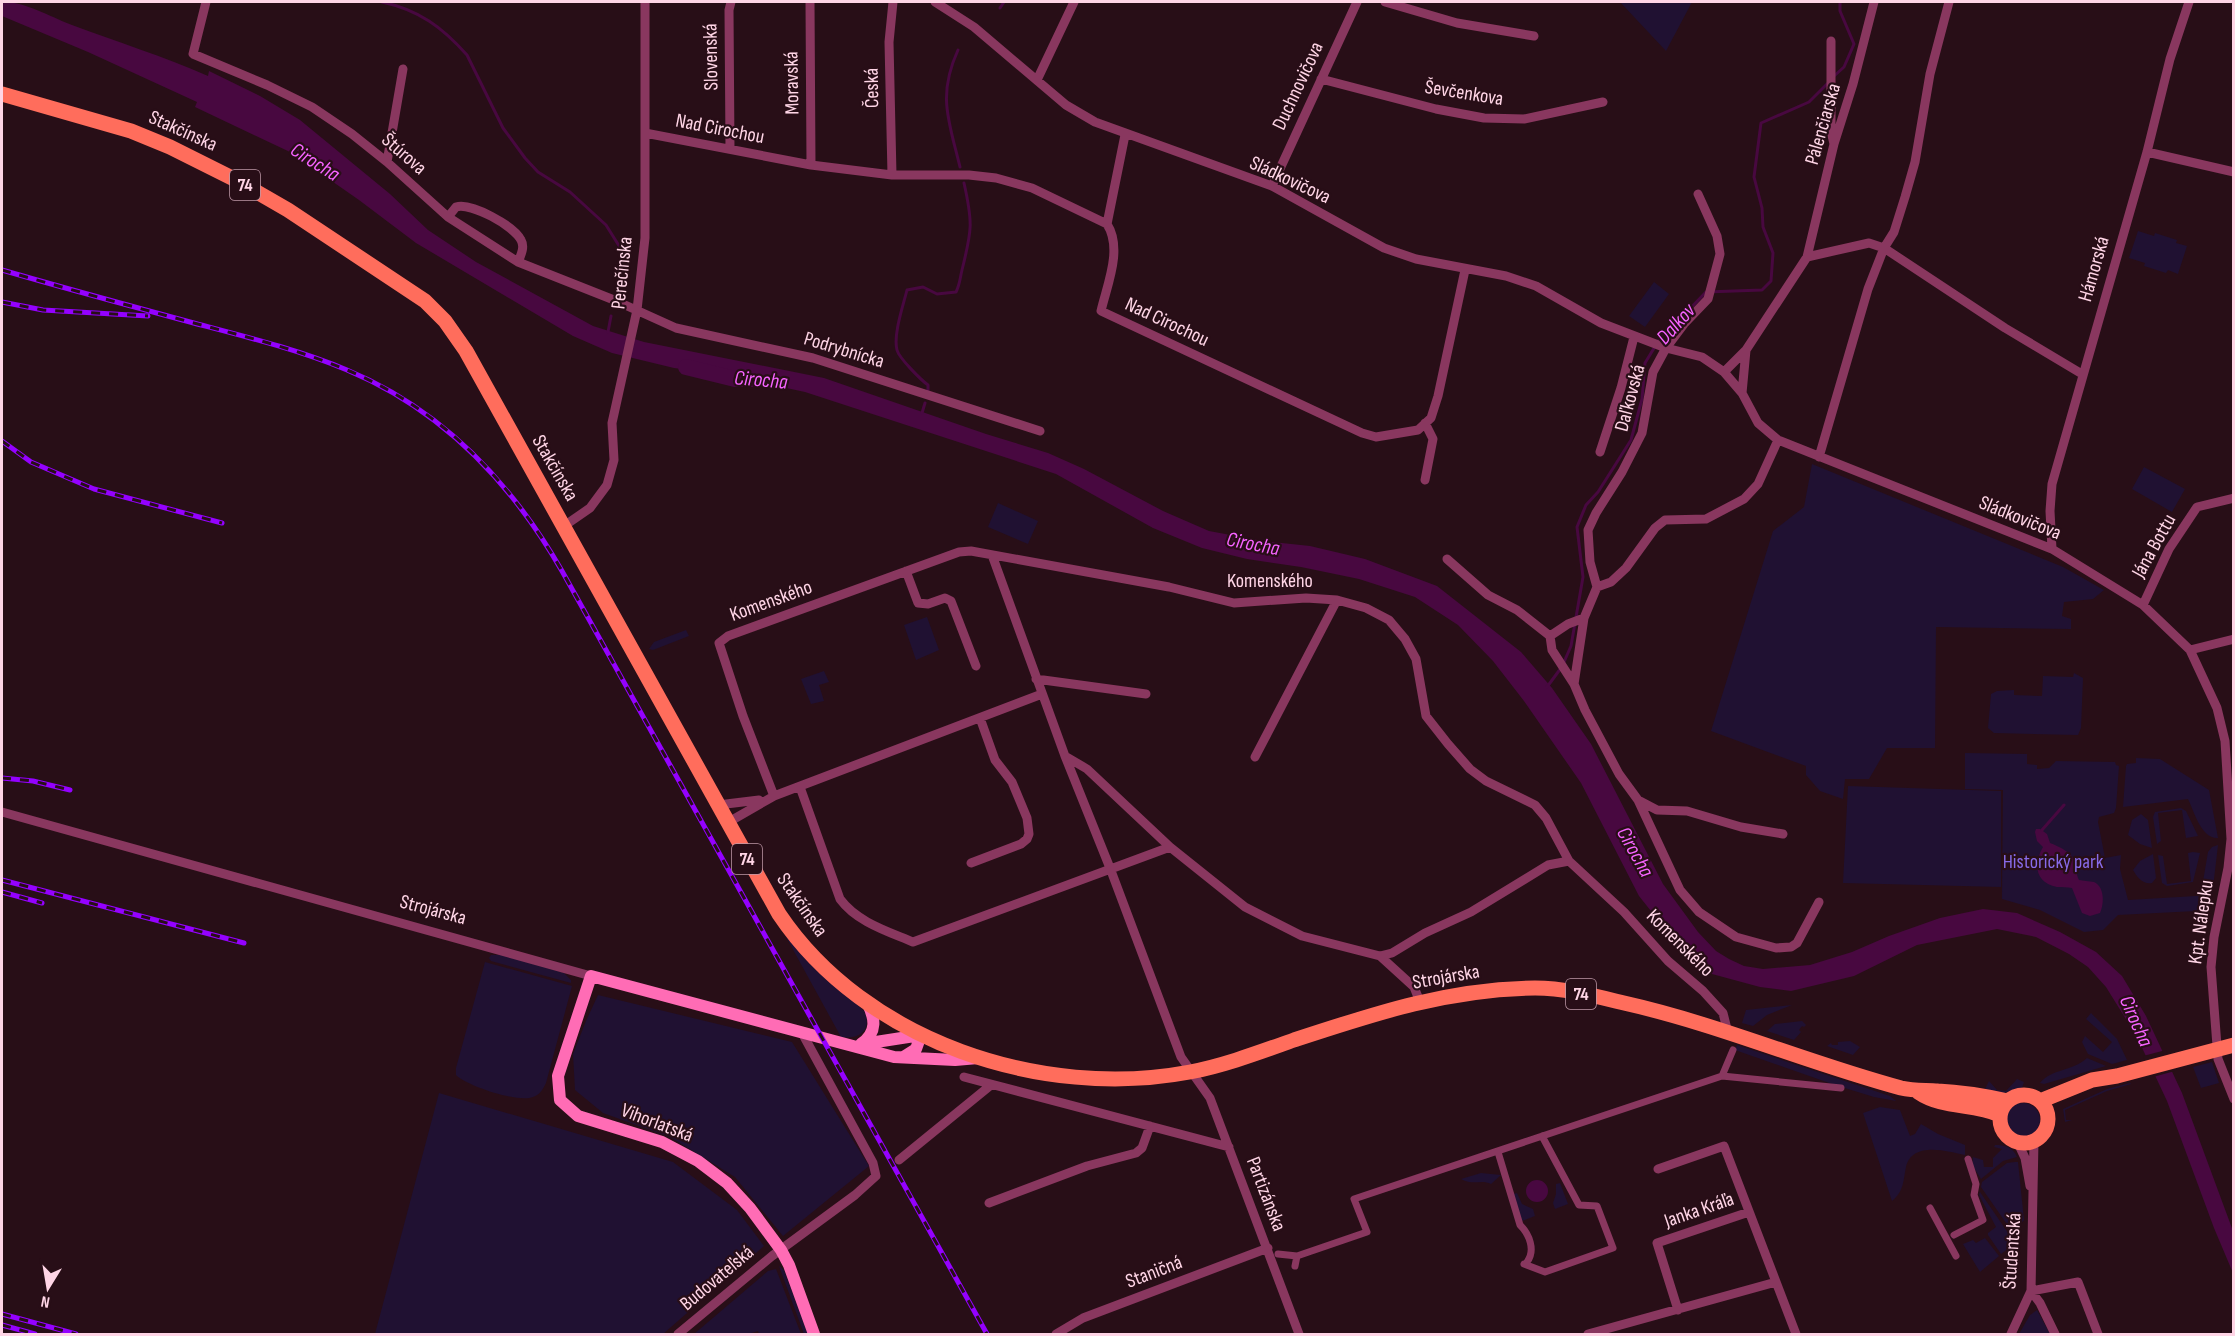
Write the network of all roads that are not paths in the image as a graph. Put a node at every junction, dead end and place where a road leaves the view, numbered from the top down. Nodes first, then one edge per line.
1 (206, 2) edge
2 (645, 2) edge
3 (731, 2) edge
4 (810, 2) edge
5 (893, 2) edge
6 (935, 2) edge
7 (1074, 2) edge
8 (1357, 2) edge
9 (1385, 2) edge
10 (1874, 2) edge
11 (1949, 2) edge
12 (2189, 2) edge
13 (1534, 36) dead end
14 (1831, 41) dead end
15 (403, 69) dead end
16 (1321, 79) junction
17 (1036, 80) junction
18 (2, 94) edge
19 (1603, 102) dead end
20 (645, 133) junction
21 (1125, 135) junction
22 (1834, 144) junction
23 (730, 149) junction
24 (2147, 152) junction
25 (387, 162) junction
26 (811, 165) junction
27 (2234, 172) edge
28 (892, 175) junction
29 (1272, 186) junction
30 (1698, 194) dead end
31 (448, 217) junction
32 (1107, 224) junction
33 (1884, 248) junction
34 (1807, 257) junction
35 (518, 262) junction
36 (1465, 270) junction
37 (637, 315) junction
38 (1634, 337) junction
39 (1660, 346) junction
40 (1746, 350) junction
41 (1724, 372) junction
42 (2082, 374) junction
43 (1742, 393) junction
44 (1425, 423) junction
45 (1040, 431) dead end
46 (1778, 440) junction
47 (1600, 452) dead end
48 (1819, 458) junction
49 (1425, 480) dead end
50 (2234, 498) edge
51 (564, 526) junction
52 (2052, 549) junction
53 (992, 555) junction
54 (1005, 557) junction
55 (1447, 559) dead end
56 (996, 567) junction
57 (906, 571) junction
58 (1597, 587) junction
59 (1337, 600) junction
60 (2144, 605) junction
61 (1582, 619) junction
62 (1550, 636) junction
63 (2234, 639) edge
64 (2190, 650) junction
65 (976, 666) dead end
66 (1036, 679) junction
67 (1574, 684) junction
68 (1042, 694) junction
69 (1146, 694) dead end
70 (980, 718) junction
71 (1065, 756) junction
72 (1255, 757) dead end
73 (800, 787) junction
74 (769, 798) junction
75 (1638, 800) junction
76 (718, 805) junction
77 (1657, 810) junction
78 (2, 812) edge
79 (1646, 821) junction
80 (727, 823) junction
81 (1783, 834) dead end
82 (2232, 839) edge
83 (1170, 847) junction
84 (1569, 861) junction
85 (971, 863) dead end
86 (1110, 868) junction
87 (1819, 902) dead end
88 (1380, 956) junction
89 (591, 976) junction
90 (867, 1002) junction
91 (1420, 1002) junction
92 (801, 1031) junction
93 (1728, 1033) junction
94 (921, 1035) junction
95 (859, 1045) junction
96 (2234, 1045) edge
97 (2218, 1049) junction
98 (1733, 1050) dead end
99 (905, 1056) junction
100 (979, 1058) junction
101 (1192, 1071) junction
102 (2123, 1074) junction
103 (1722, 1076) junction
104 (964, 1077) dead end
105 (991, 1085) junction
106 (1841, 1088) dead end
107 (1918, 1092) junction
108 (2234, 1099) edge
109 (2008, 1101) junction
110 (2040, 1101) junction
111 (2000, 1115) junction
112 (2048, 1115) junction
113 (1150, 1126) junction
114 (1542, 1136) junction
115 (2034, 1141) junction
116 (2018, 1143) junction
117 (1229, 1147) junction
118 (1498, 1152) junction
119 (1968, 1159) dead end
120 (899, 1160) dead end
121 (1658, 1170) dead end
122 (989, 1203) dead end
123 (2033, 1203) junction
124 (1930, 1208) dead end
125 (1749, 1212) junction
126 (1954, 1235) dead end
127 (1268, 1248) junction
128 (780, 1250) junction
129 (1278, 1254) dead end
130 (1297, 1256) junction
131 (1956, 1256) dead end
132 (1295, 1266) dead end
133 (1776, 1282) junction
134 (2031, 1291) junction
135 (1678, 1310) junction
136 (1588, 1334) edge
137 (678, 1335) edge
138 (814, 1335) edge
139 (1056, 1335) edge
140 (1299, 1335) edge
141 (1796, 1335) edge
142 (2011, 1335) edge
143 (2055, 1335) edge
144 (2098, 1335) edge

1 - 25 street, Štúrova
2 - 20 street, Perečínska
3 - 23 street, Slovenská
4 - 26 street, Moravská
5 - 28 street, Česká
6 - 17 street, Sládkovičova
7 - 17 street
8 - 16 street, Duchnovičova
9 - 13 street
10 - 22 street, Pálenčiarska
11 - 33 street
12 - 24 street, Hámorská
14 - 22 street
15 - 25 street
16 - 19 street, Ševčenkova
16 - 29 street, Duchnovičova
17 - 21 street, Sládkovičova
18 - 51 main road, Stakčínska / 74
20 - 23 street, Nad Cirochou
20 - 37 street, Perečínska
21 - 29 street, Sládkovičova
21 - 32 street
22 - 34 street, Pálenčiarska
23 - 26 street, Nad Cirochou
24 - 27 street
24 - 42 street, Hámorská
25 - 31 street, Štúrova
26 - 28 street, Nad Cirochou
28 - 32 street, Nad Cirochou
29 - 36 street, Sládkovičova
30 - 39 street, Daľkovská
31 - 35 street, Štúrova
31 - 35 street
32 - 44 street, Nad Cirochou
33 - 34 street
33 - 42 street
33 - 48 street
34 - 40 street, Pálenčiarska
35 - 37 street, Štúrova
36 - 38 street, Sládkovičova
36 - 44 street
37 - 45 street, Podrybnícka
37 - 51 street, Perečínska
38 - 39 street, Sládkovičova
38 - 47 street
39 - 41 street, Sládkovičova
39 - 58 street, Daľkovská
40 - 41 street, Pálenčiarska
40 - 43 street, Pálenčiarska
41 - 43 street, Sládkovičova
42 - 52 street, Hámorská
43 - 46 street, Sládkovičova
44 - 49 street
46 - 48 street, Sládkovičova
46 - 58 street
48 - 52 street, Sládkovičova
50 - 60 street, Jána Bottu
51 - 76 main road, Stakčínska / 74
52 - 60 street, Sládkovičova
53 - 54 street, Komenského
53 - 56 street
53 - 57 street, Komenského
54 - 56 street
54 - 59 street, Komenského
55 - 62 street
56 - 66 street
57 - 65 street
57 - 74 street, Komenského
58 - 61 street
59 - 72 street, Komenského
59 - 84 street, Komenského
60 - 64 street, Sládkovičova
61 - 62 street
61 - 67 street
62 - 67 street
63 - 64 street
64 - 82 street, Sládkovičova
66 - 68 street
66 - 69 street
67 - 75 street
68 - 70 street
68 - 71 street
70 - 73 street
70 - 85 street
71 - 83 street
71 - 86 street
73 - 74 street
73 - 86 street
74 - 76 street
74 - 80 street
75 - 77 street
75 - 79 street
76 - 80 main road, Stakčínska / 74
77 - 79 street
77 - 81 street
78 - 89 street, Strojárska
79 - 87 street
80 - 90 main road, Stakčínska / 74
82 - 97 street, Kpt. Nálepku
83 - 86 street
83 - 88 street
84 - 88 street
84 - 93 street, Komenského
86 - 101 street
88 - 91 street
89 - 92 main road, Strojárska
89 - 128 main road, Vihorlatská
90 - 94 main road, Stakčínska / 74
90 - 95 main road
91 - 93 main road, Strojárska / 74
91 - 101 main road, Strojárska / 74
92 - 95 main road, Strojárska
92 - 128 street, Budovateľská
93 - 107 main road, Strojárska / 74
94 - 95 main road, Strojárska
94 - 99 main road
94 - 100 main road, Strojárska / 74
95 - 99 main road, Strojárska
96 - 97 main road, 74
97 - 102 main road, 74
97 - 108 street, Kpt. Nálepku
98 - 103 street
99 - 100 main road, Strojárska
100 - 101 main road, Strojárska / 74
101 - 117 street, Partizánska
102 - 110 main road, 74
102 - 112 main road, 74
103 - 106 street
103 - 114 street
104 - 105 street
105 - 113 street
105 - 120 street
107 - 109 main road, 74
107 - 111 main road, 74
109 - 110 main road, 74
109 - 111 main road
110 - 112 main road
111 - 116 main road
112 - 115 main road, 74
113 - 117 street
113 - 122 street
114 - 118 street
114 - 118 street
115 - 116 main road
115 - 123 street
116 - 123 street
117 - 127 street, Partizánska
118 - 130 street
119 - 126 street
121 - 125 street, Janka Kráľa
123 - 134 street, Študentská
124 - 131 street
125 - 133 street, Janka Kráľa
125 - 135 street, Janka Kráľa
127 - 139 street, Staničná
127 - 140 street, Partizánska
128 - 137 street, Budovateľská
128 - 138 main road, Vihorlatská
129 - 130 street
130 - 132 street
133 - 135 street
133 - 141 street, Janka Kráľa
134 - 142 street, Študentská
134 - 143 street
134 - 144 street
135 - 136 street

